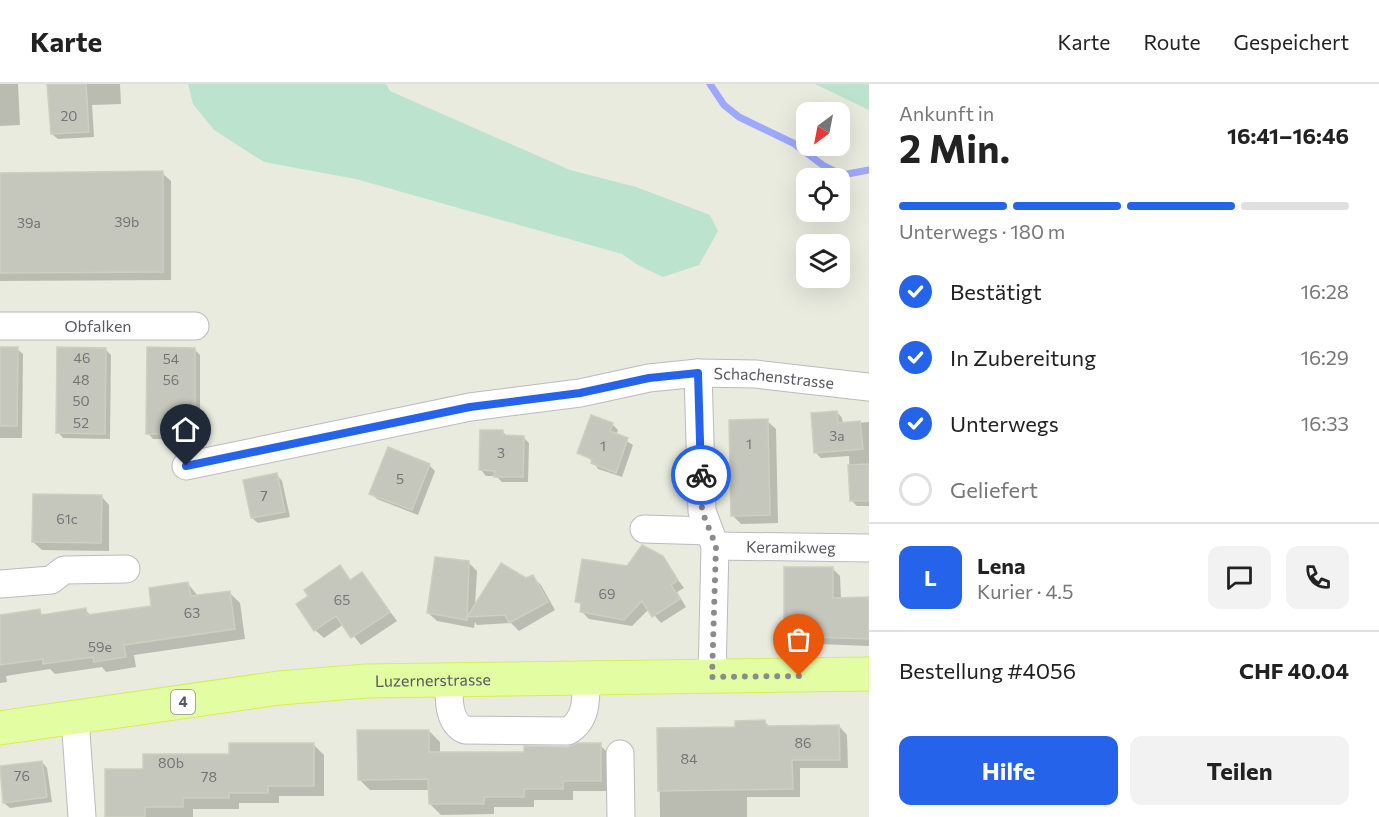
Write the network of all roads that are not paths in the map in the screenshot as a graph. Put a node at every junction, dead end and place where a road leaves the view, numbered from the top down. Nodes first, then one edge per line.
1 (0, 326) edge
2 (195, 326) dead end
3 (698, 373) junction
4 (869, 387) edge
5 (186, 466) dead end
6 (644, 529) dead end
7 (712, 538) junction
8 (869, 548) edge
9 (126, 569) dead end
10 (0, 584) edge
11 (869, 675) edge
12 (586, 676) junction
13 (712, 677) junction
14 (449, 679) junction
15 (75, 718) junction
16 (0, 728) edge
17 (620, 754) dead end
18 (82, 817) edge
19 (621, 817) edge

1 - 2 street, Obfalken
3 - 4 street, Schachenstrasse
3 - 5 street
3 - 7 street, Schachenstrasse
6 - 7 street, Keramikweg
7 - 8 street, Keramikweg
7 - 13 street, Schachenstrasse
9 - 10 street
11 - 13 main road, Luzernerstrasse / 4
12 - 13 main road, Luzernerstrasse / 4
12 - 14 main road, Luzernerstrasse / 4
12 - 14 street
14 - 15 main road, Luzernerstrasse / 4
15 - 16 main road, Luzernerstrasse / 4
15 - 18 street
17 - 19 street

